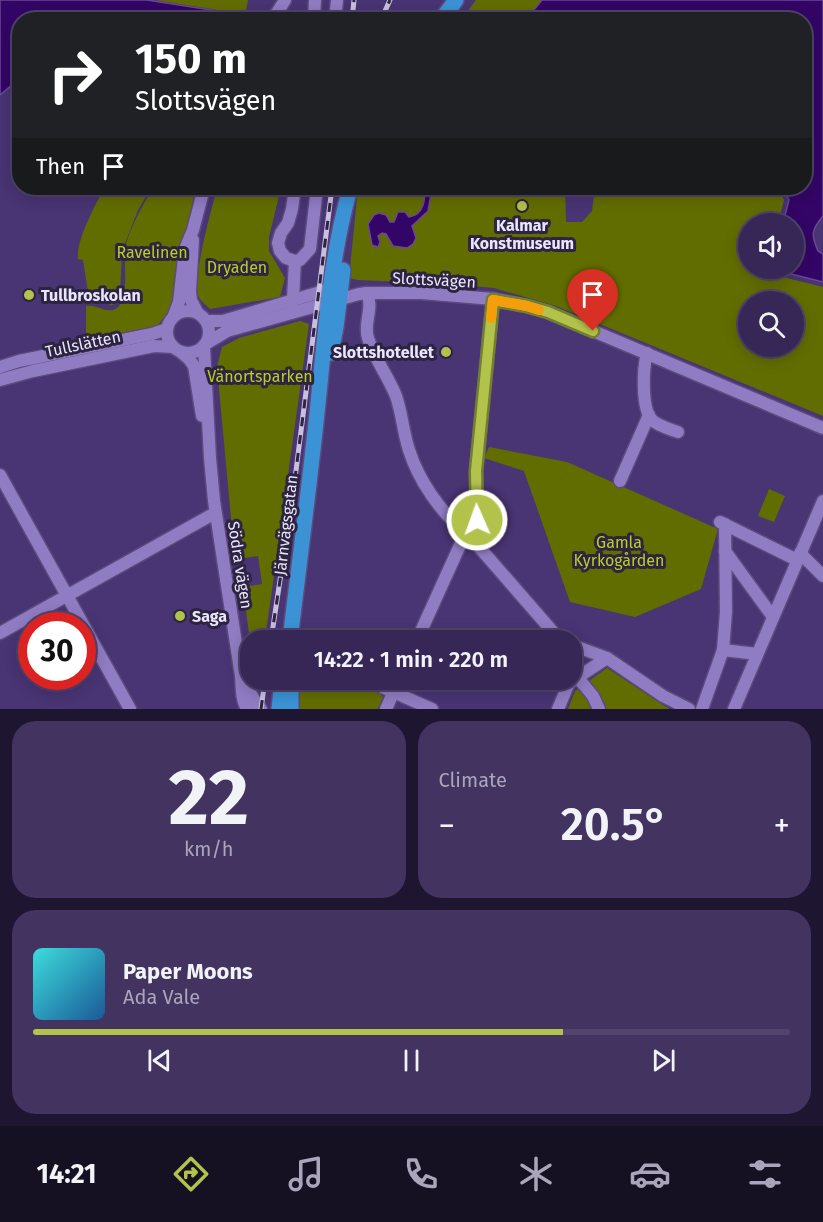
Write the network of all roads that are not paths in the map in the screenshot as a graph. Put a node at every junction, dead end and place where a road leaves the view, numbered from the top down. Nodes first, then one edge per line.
1 (202, 195) edge
2 (294, 195) edge
3 (316, 195) edge
4 (348, 195) edge
5 (193, 230) junction
6 (295, 261) junction
7 (367, 293) junction
8 (335, 294) junction
9 (493, 300) junction
10 (292, 301) junction
11 (197, 312) junction
12 (174, 315) junction
13 (280, 316) junction
14 (206, 321) junction
15 (167, 329) junction
16 (206, 344) junction
17 (178, 350) junction
18 (647, 353) junction
19 (0, 366) edge
20 (0, 380) edge
21 (649, 415) junction
22 (823, 428) edge
23 (678, 432) dead end
24 (210, 458) junction
25 (0, 475) edge
26 (620, 481) dead end
27 (823, 501) edge
28 (216, 513) junction
29 (819, 521) edge
30 (466, 532) junction
31 (725, 551) junction
32 (798, 556) junction
33 (823, 576) edge
34 (67, 596) junction
35 (773, 617) junction
36 (291, 630) edge
37 (422, 630) edge
38 (550, 630) edge
39 (0, 633) edge
40 (582, 649) edge
41 (723, 650) junction
42 (757, 654) junction
43 (607, 658) junction
44 (240, 663) edge
45 (582, 674) edge
46 (582, 688) edge
47 (242, 690) edge
48 (249, 690) edge
49 (281, 690) edge
50 (291, 690) edge
51 (389, 690) edge
52 (567, 690) edge
53 (394, 692) junction
54 (130, 709) edge
55 (247, 709) edge
56 (261, 709) edge
57 (279, 709) edge
58 (291, 709) edge
59 (386, 709) edge
60 (432, 709) edge
61 (558, 709) edge
62 (599, 709) edge
63 (689, 709) edge
64 (702, 709) edge
65 (734, 709) edge

1 - 5 street
2 - 6 street
3 - 6 street
4 - 8 main road, Järnvägsgatan
5 - 11 street
5 - 12 street
6 - 10 street
7 - 8 street, Slottsvägen
7 - 9 street, Slottsvägen
7 - 30 street
8 - 10 street, Slottsvägen
8 - 13 street, Slottsvägen
8 - 36 main road, Järnvägsgatan
9 - 18 street, Slottsvägen
9 - 30 street
10 - 13 street
10 - 14 street, Slottsvägen
11 - 12 street
11 - 14 street
12 - 15 street
13 - 16 street, Slottsvägen
14 - 16 street
15 - 17 street
15 - 19 street, Tullslätten
16 - 17 street
16 - 24 street, Södra vägen
17 - 20 street, Tullslätten
17 - 24 street, Södra vägen
18 - 21 street
18 - 22 street, Slottsvägen
21 - 23 street
21 - 26 street
24 - 28 street, Södra vägen
25 - 34 street
27 - 29 street
28 - 34 street
28 - 44 street, Södra vägen
29 - 32 street
30 - 37 street
30 - 38 street
31 - 32 street
31 - 35 street
31 - 41 street
32 - 33 street
32 - 35 street
34 - 39 street
34 - 54 street
35 - 42 street
40 - 43 street
41 - 42 street
41 - 64 street
42 - 65 street
43 - 45 street
43 - 63 street
46 - 62 street
47 - 55 street, Södra vägen
48 - 56 street, Södra vägen
49 - 57 main road
50 - 58 main road
51 - 53 street
52 - 61 street
53 - 59 street
53 - 60 street

